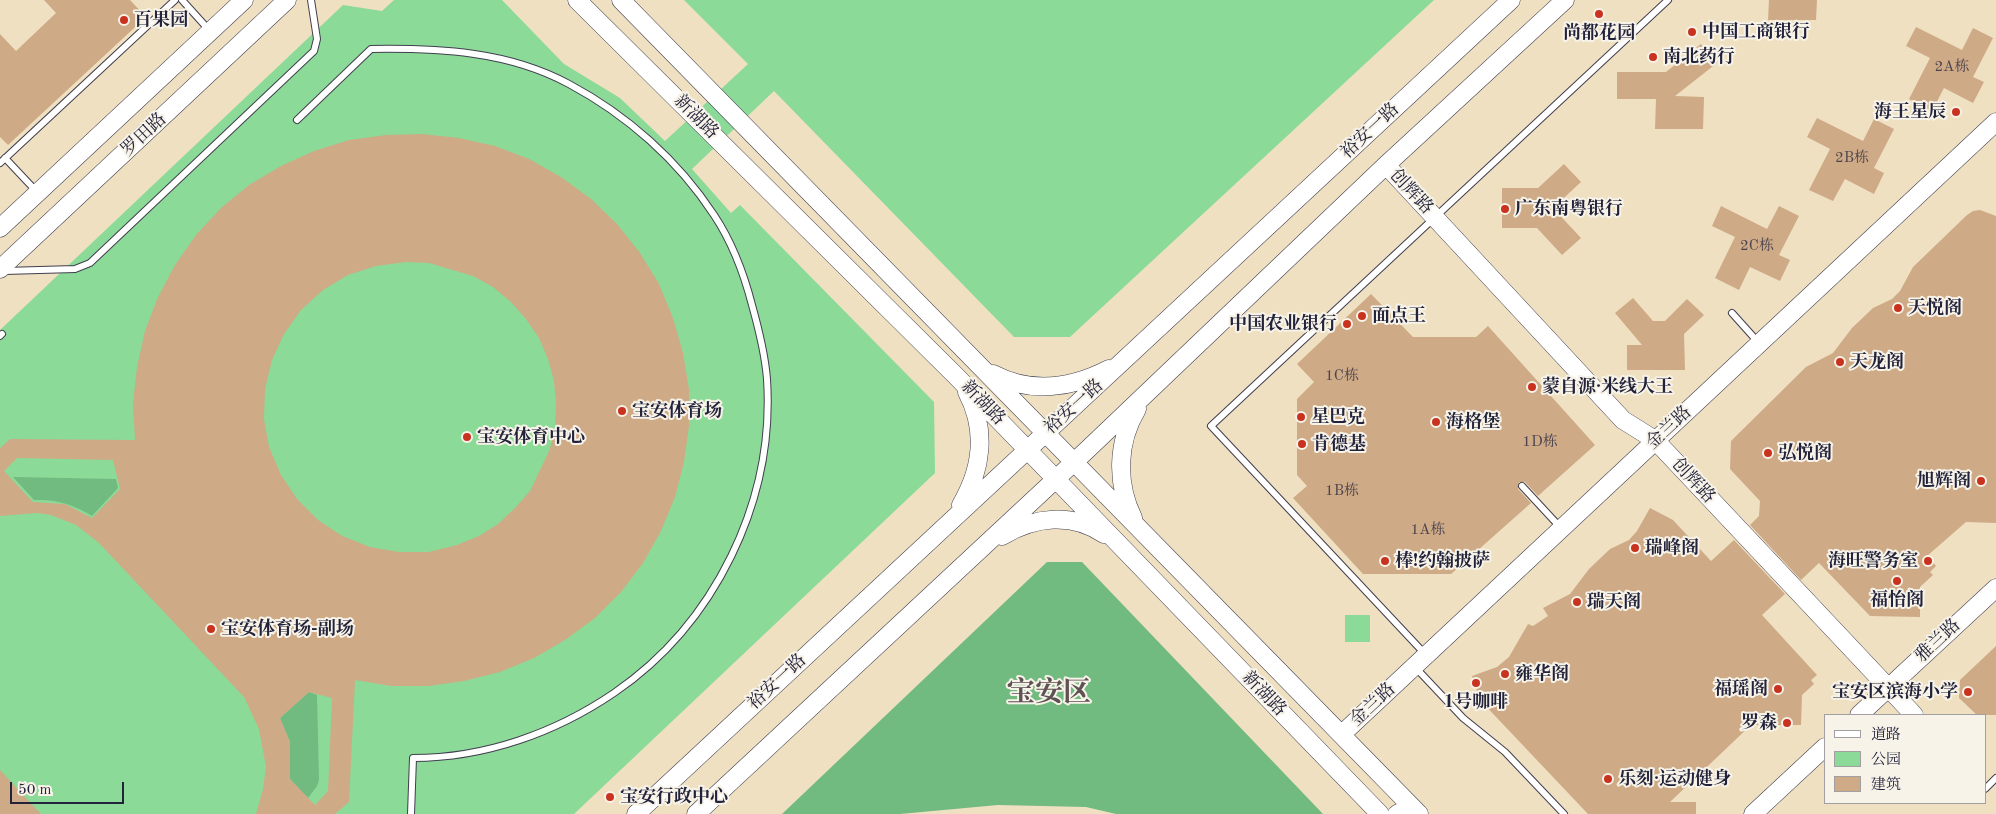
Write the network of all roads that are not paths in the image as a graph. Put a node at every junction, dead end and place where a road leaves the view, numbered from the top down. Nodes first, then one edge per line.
1 (175, 0) edge
2 (182, 0) edge
3 (244, 0) edge
4 (288, 0) edge
5 (311, 0) edge
6 (577, 0) edge
7 (620, 0) edge
8 (1511, 0) edge
9 (1565, 0) edge
10 (1668, 0) edge
11 (211, 32) junction
12 (297, 120) dead end
13 (1996, 122) edge
14 (2, 161) edge
15 (1386, 165) junction
16 (38, 193) junction
17 (1434, 216) junction
18 (0, 228) edge
19 (0, 270) edge
20 (1732, 313) dead end
21 (936, 321) junction
22 (917, 337) junction
23 (1759, 343) junction
24 (974, 359) junction
25 (1125, 361) junction
26 (958, 377) junction
27 (1155, 386) junction
28 (1046, 433) junction
29 (1655, 440) junction
30 (1028, 450) junction
31 (1074, 462) junction
32 (1056, 478) junction
33 (1522, 486) dead end
34 (954, 517) junction
35 (1137, 527) junction
36 (1561, 528) junction
37 (1120, 544) junction
38 (980, 549) junction
39 (1996, 588) edge
40 (1420, 661) junction
41 (1888, 688) junction
42 (1860, 714) edge
43 (1913, 714) edge
44 (1342, 734) junction
45 (1824, 748) edge
46 (1996, 778) edge
47 (1986, 787) edge
48 (411, 814) edge
49 (636, 814) edge
50 (696, 814) edge
51 (1380, 814) edge
52 (1397, 814) edge
53 (1419, 814) edge
54 (1564, 814) edge
55 (1753, 814) edge

1 - 14 lane
2 - 11 lane
3 - 11 main road, 罗田路
4 - 19 main road, 罗田路
5 - 19 lane
6 - 22 main road, 新湖路
7 - 21 main road, 新湖路
8 - 25 main road, 裕安一路
9 - 15 main road, 裕安一路
10 - 17 lane
11 - 16 main road, 罗田路
12 - 48 lane
13 - 23 main road, 金兰路
14 - 16 lane
15 - 17 main road, 创辉路
15 - 27 main road, 裕安一路
16 - 18 main road, 罗田路
17 - 29 main road, 创辉路
17 - 40 lane
20 - 23 lane
21 - 22 main road
21 - 24 main road, 新湖路
22 - 26 main road, 新湖路
23 - 29 main road, 金兰路
24 - 25 main road
24 - 28 main road, 新湖路
25 - 28 main road, 裕安一路
26 - 30 main road, 新湖路
26 - 34 main road
27 - 31 main road, 裕安一路
27 - 35 main road
28 - 30 main road, 裕安一路
28 - 31 main road, 新湖路
29 - 36 main road, 金兰路
29 - 41 main road, 创辉路
30 - 32 main road, 新湖路
30 - 34 main road, 裕安一路
31 - 32 main road, 裕安一路
31 - 35 main road, 新湖路
32 - 37 main road, 新湖路
32 - 38 main road, 裕安一路
33 - 36 lane
34 - 49 main road, 裕安一路
35 - 44 main road, 新湖路
36 - 40 main road, 金兰路
37 - 38 main road
37 - 51 main road, 新湖路
38 - 50 main road, 裕安一路
39 - 41 main road, 雅兰路
40 - 44 main road, 金兰路
40 - 54 lane
41 - 42 main road, 雅兰路
41 - 43 main road, 创辉路
44 - 53 main road, 新湖路
45 - 55 main road
46 - 47 lane
52 - 53 main road

